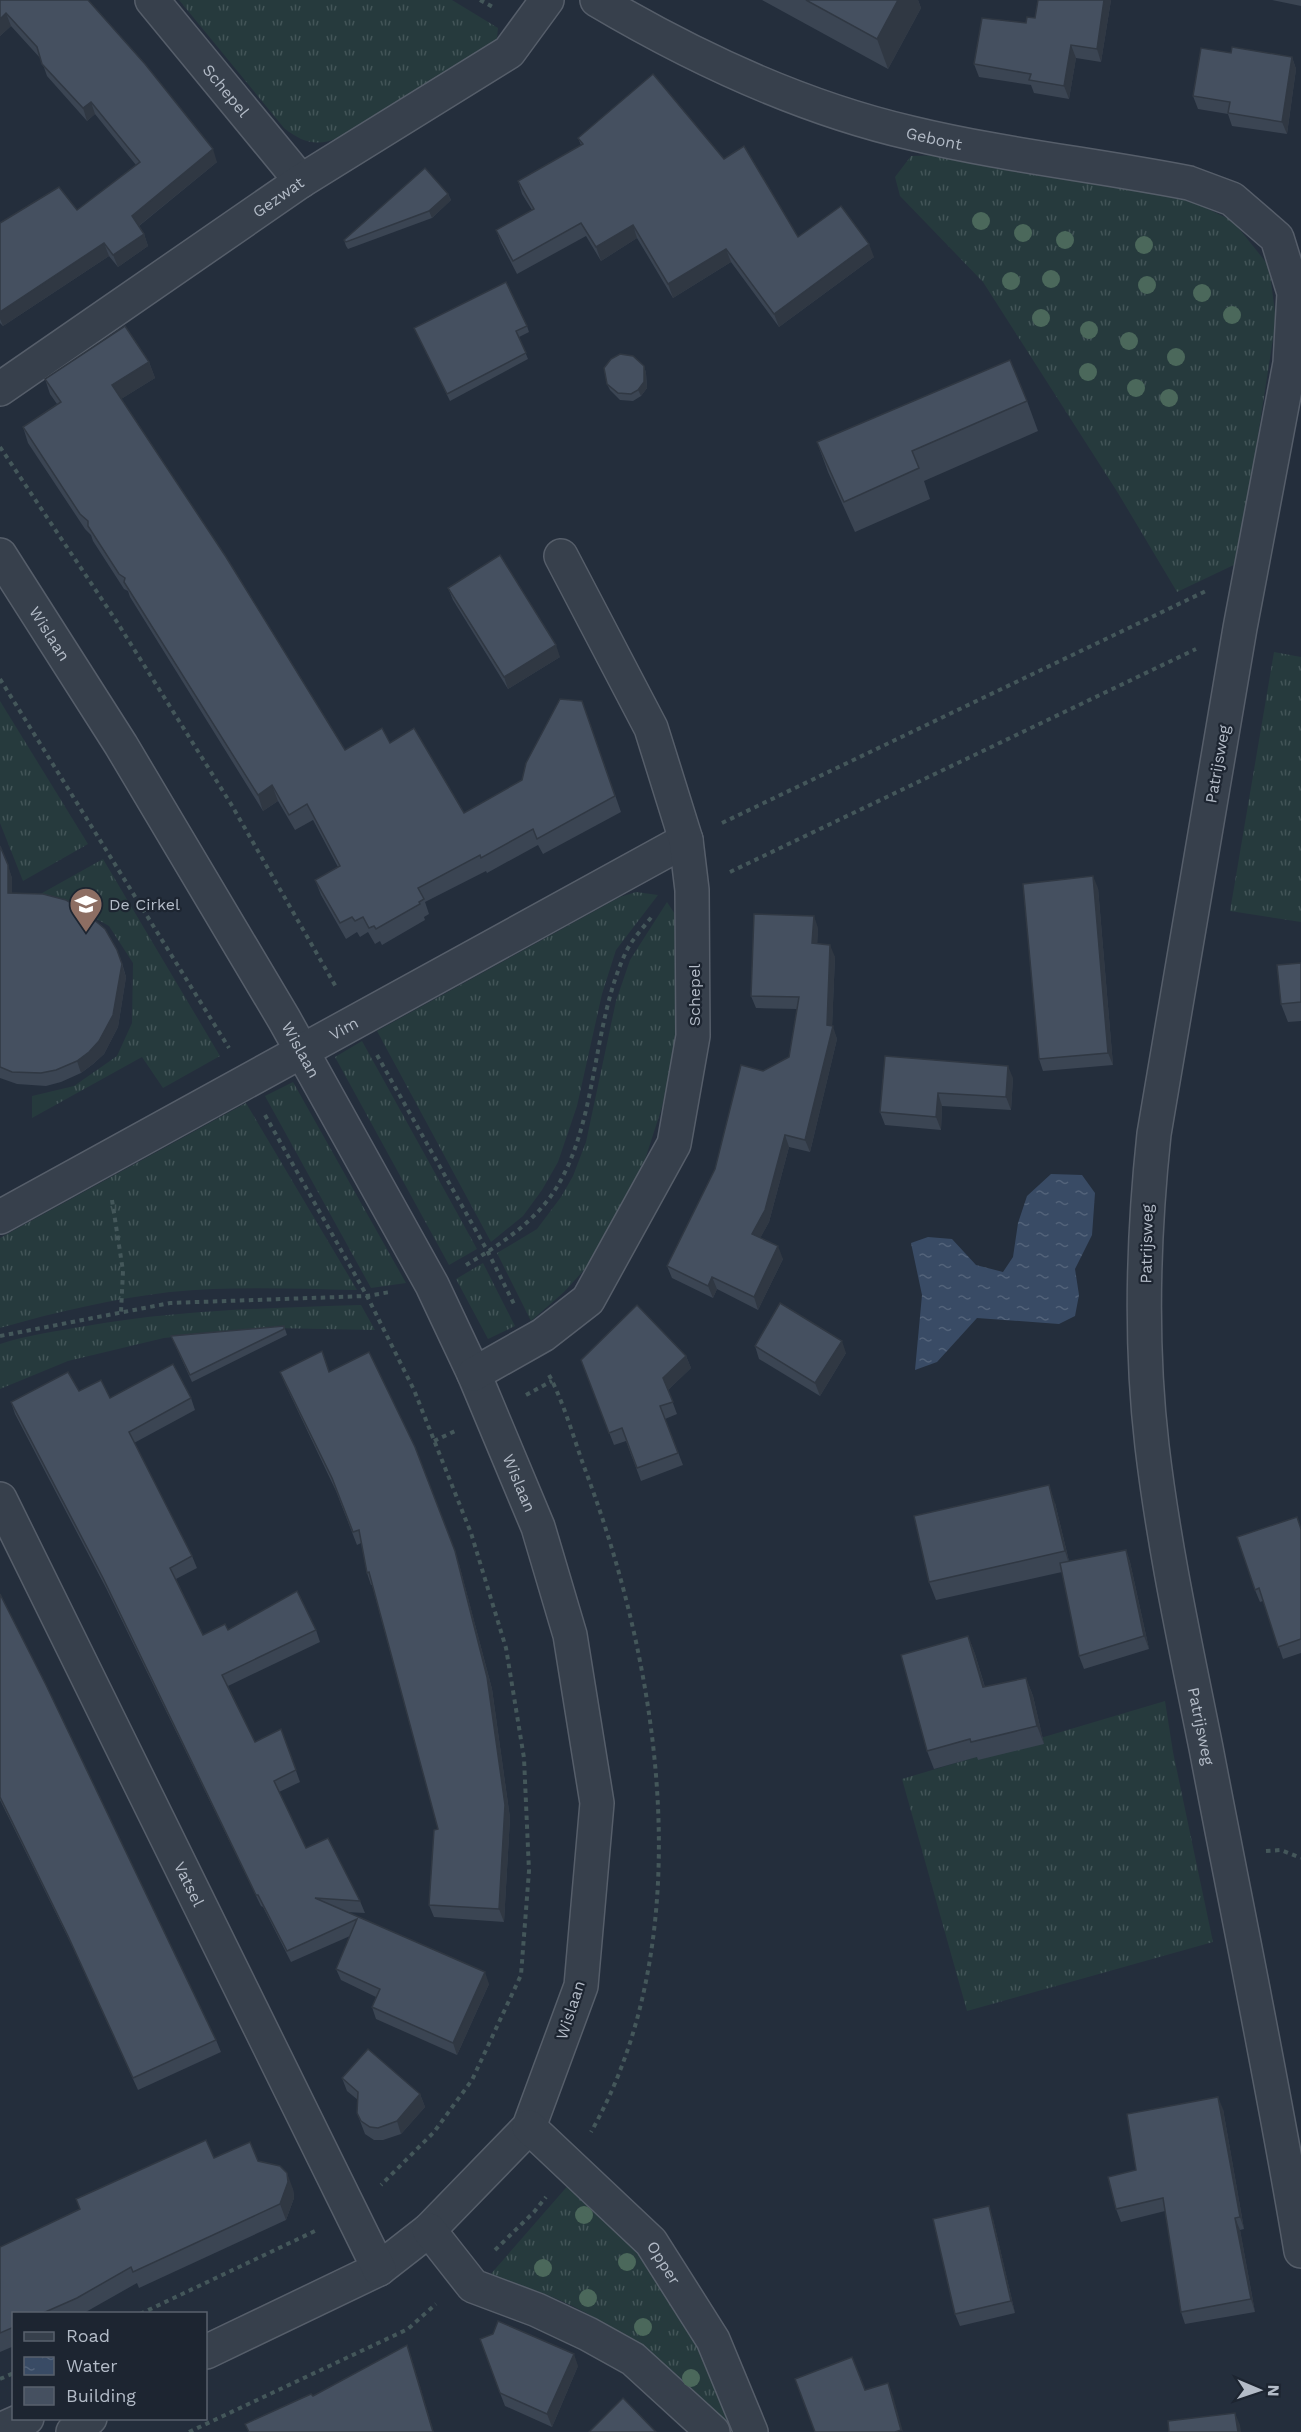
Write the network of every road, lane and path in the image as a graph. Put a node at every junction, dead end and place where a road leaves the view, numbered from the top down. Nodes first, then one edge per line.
1 (152, 0) edge
2 (547, 0) edge
3 (597, 0) edge
4 (301, 181) junction
5 (1277, 238) joint
6 (0, 389) edge
7 (0, 447) edge
8 (0, 555) edge
9 (561, 556) dead end
10 (1252, 569) junction
11 (1240, 628) junction
12 (0, 679) edge
13 (686, 840) junction
14 (727, 874) dead end
15 (357, 1021) junction
16 (302, 1051) junction
17 (247, 1082) junction
18 (100, 1162) junction
19 (0, 1217) edge
20 (121, 1312) dead end
21 (533, 1341) junction
22 (474, 1374) junction
23 (0, 1499) edge
24 (529, 2127) junction
25 (351, 2214) junction
26 (429, 2230) junction
27 (1301, 2251) edge
28 (379, 2269) junction
29 (142, 2312) edge
30 (207, 2352) edge
31 (22, 2420) edge
32 (88, 2420) edge
33 (0, 2430) edge
34 (73, 2432) edge
35 (713, 2432) edge
36 (751, 2432) edge

1 - 4 street, Schepel
2 - 4 street, Gezwat
3 - 5 street, Gebont
4 - 6 street, Gezwat
5 - 10 street, Patrijsweg
7 - 15 path
8 - 16 street, Wislaan
9 - 13 street, Schepel
10 - 11 street, Patrijsweg
10 - 13 path
11 - 14 path
11 - 27 street, Patrijsweg
12 - 17 path
13 - 15 street, Vim
13 - 21 street, Schepel
15 - 16 street, Vim
15 - 21 path
16 - 17 street, Vim
16 - 22 street, Wislaan
17 - 18 street, Vim
17 - 25 path
18 - 19 street, Vim
18 - 20 path
21 - 22 street, Schepel
22 - 24 street, Wislaan
23 - 25 street, Vatsel
24 - 26 street, Wislaan
24 - 36 street, Opper
25 - 28 street, Vatsel
25 - 29 path
26 - 28 street, Wislaan
26 - 35 street
28 - 30 street, Wislaan
31 - 33 street
32 - 34 street

